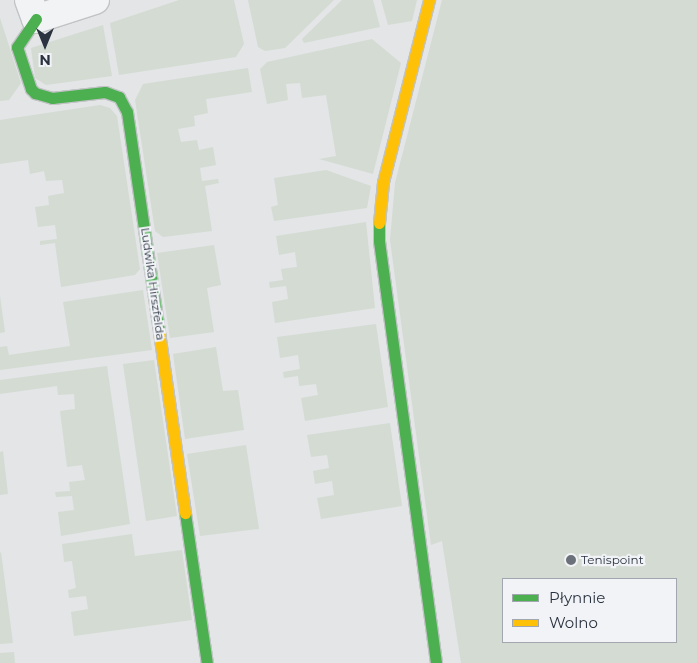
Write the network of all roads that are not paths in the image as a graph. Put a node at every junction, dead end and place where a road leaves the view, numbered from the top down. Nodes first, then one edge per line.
1 (95, 0) edge
2 (429, 0) edge
3 (33, 10) edge
4 (207, 663) edge
5 (436, 663) edge

1 - 3 street
2 - 5 street
3 - 4 street, Ludwika Hirszfelda

